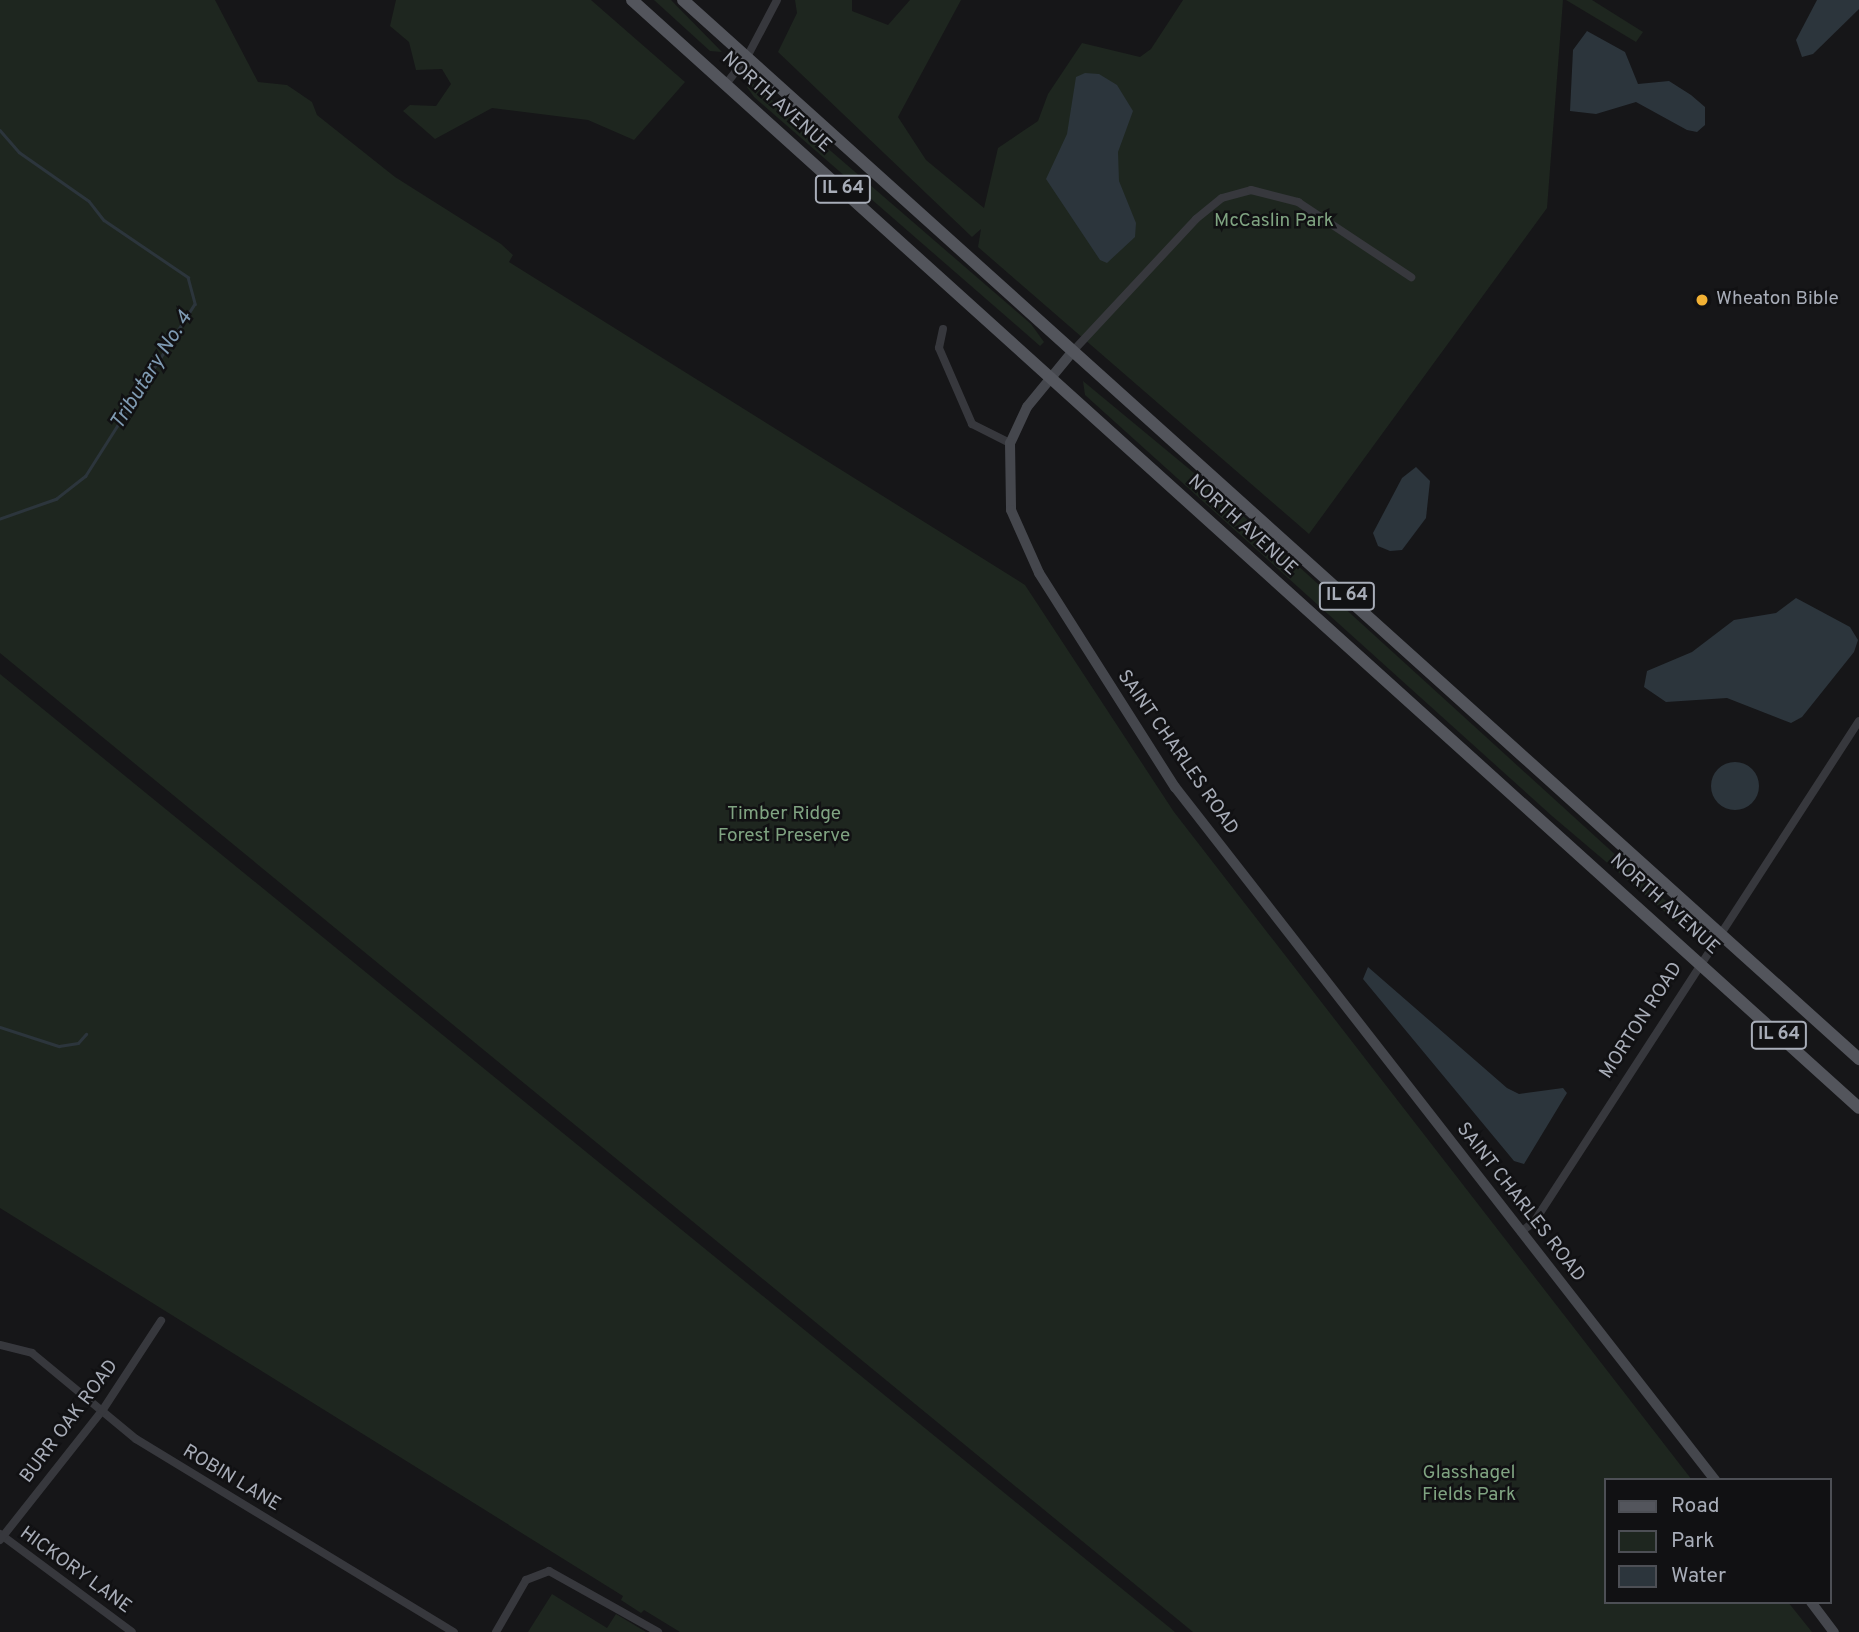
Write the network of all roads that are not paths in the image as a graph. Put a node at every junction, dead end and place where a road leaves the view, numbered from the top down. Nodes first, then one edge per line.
1 (632, 0) edge
2 (682, 0) edge
3 (777, 0) edge
4 (747, 57) junction
5 (726, 84) junction
6 (1411, 278) dead end
7 (943, 329) dead end
8 (1073, 351) junction
9 (1050, 375) junction
10 (1010, 443) junction
11 (1859, 721) edge
12 (1719, 932) junction
13 (1699, 962) junction
14 (1859, 1059) edge
15 (1859, 1108) edge
16 (1521, 1232) junction
17 (161, 1321) dead end
18 (0, 1345) edge
19 (102, 1411) junction
20 (1713, 1478) edge
21 (1, 1537) edge
22 (1813, 1604) edge
23 (132, 1632) edge
24 (454, 1632) edge
25 (495, 1632) edge
26 (658, 1632) edge
27 (1834, 1632) edge

1 - 5 main road, NORTH AVENUE / IL 64
2 - 4 main road, NORTH AVENUE / IL 64
3 - 4 street
4 - 5 street
4 - 8 main road, NORTH AVENUE / IL 64
5 - 9 main road, NORTH AVENUE / IL 64
6 - 8 street, SAINT CHARLES ROAD
7 - 10 street
8 - 9 street, SAINT CHARLES ROAD
8 - 12 main road, NORTH AVENUE / IL 64
9 - 10 street, SAINT CHARLES ROAD
9 - 13 main road, NORTH AVENUE / IL 64
10 - 16 street, SAINT CHARLES ROAD
11 - 12 street, MORTON ROAD
12 - 13 street, MORTON ROAD
12 - 14 main road, NORTH AVENUE / IL 64
13 - 15 main road, NORTH AVENUE / IL 64
13 - 16 street, MORTON ROAD
16 - 20 street, SAINT CHARLES ROAD
17 - 19 street, BURR OAK ROAD
18 - 19 street, ROBIN LANE
19 - 21 street, BURR OAK ROAD
19 - 24 street, ROBIN LANE
21 - 23 street, HICKORY LANE
22 - 27 street
25 - 26 street

